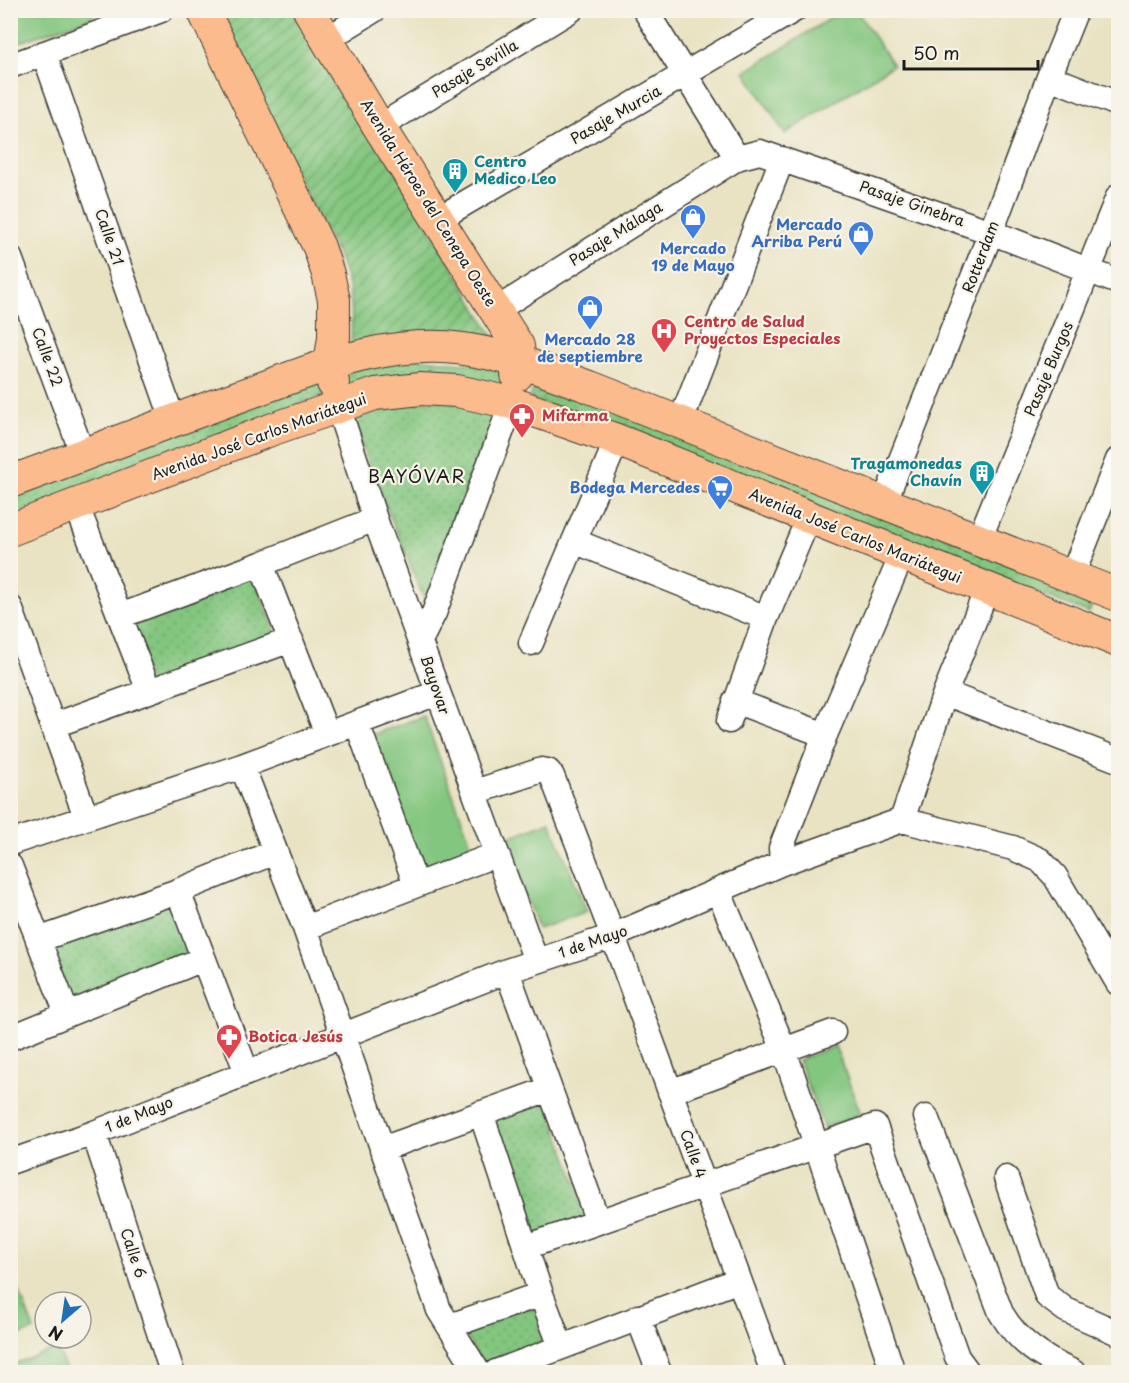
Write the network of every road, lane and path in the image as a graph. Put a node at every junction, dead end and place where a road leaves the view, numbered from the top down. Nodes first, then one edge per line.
1 (161, 10) edge
2 (203, 10) edge
3 (309, 10) edge
4 (374, 10) edge
5 (571, 10) edge
6 (645, 10) edge
7 (794, 10) edge
8 (1076, 10) edge
9 (327, 39) junction
10 (44, 53) junction
11 (10, 66) edge
12 (685, 74) junction
13 (1049, 77) junction
14 (1119, 105) edge
15 (379, 127) junction
16 (737, 158) junction
17 (782, 159) junction
18 (1119, 197) edge
19 (438, 219) junction
20 (991, 232) junction
21 (10, 258) edge
22 (1090, 270) junction
23 (1119, 282) edge
24 (496, 310) junction
25 (520, 362) junction
26 (330, 364) junction
27 (512, 403) junction
28 (338, 407) junction
29 (173, 420) junction
30 (680, 423) junction
31 (617, 440) junction
32 (83, 455) junction
33 (1119, 460) edge
34 (10, 483) edge
35 (884, 503) junction
36 (76, 504) junction
37 (809, 517) junction
38 (375, 519) junction
39 (10, 530) edge
40 (979, 540) junction
41 (574, 541) junction
42 (902, 555) junction
43 (261, 564) junction
44 (1072, 576) junction
45 (987, 589) junction
46 (1114, 594) edge
47 (10, 608) edge
48 (120, 616) junction
49 (766, 618) junction
50 (1106, 637) edge
51 (291, 640) junction
52 (420, 641) junction
53 (531, 643) dead end
54 (17, 650) edge
55 (149, 691) junction
56 (437, 693) junction
57 (945, 693) junction
58 (357, 723) junction
59 (52, 726) junction
60 (327, 734) junction
61 (825, 735) junction
62 (1119, 760) edge
63 (242, 766) junction
64 (475, 792) junction
65 (86, 817) junction
66 (902, 820) junction
67 (10, 843) edge
68 (275, 852) junction
69 (497, 854) junction
70 (782, 863) junction
71 (10, 866) edge
72 (416, 885) junction
73 (178, 891) junction
74 (719, 892) junction
75 (304, 928) junction
76 (613, 936) junction
77 (38, 940) junction
78 (203, 959) junction
79 (536, 961) junction
80 (507, 971) junction
81 (1119, 983) edge
82 (67, 1014) junction
83 (833, 1032) dead end
84 (342, 1036) junction
85 (10, 1038) edge
86 (784, 1050) junction
87 (247, 1073) junction
88 (549, 1089) junction
89 (670, 1092) junction
90 (481, 1113) junction
91 (926, 1117) dead end
92 (94, 1133) junction
93 (817, 1145) junction
94 (382, 1149) junction
95 (10, 1162) edge
96 (1006, 1178) dead end
97 (704, 1185) junction
98 (598, 1222) junction
99 (526, 1247) junction
100 (739, 1280) junction
101 (542, 1294) junction
102 (638, 1317) junction
103 (450, 1326) junction
104 (1119, 1333) edge
105 (561, 1347) junction
106 (172, 1372) edge
107 (478, 1372) edge
108 (496, 1372) edge
109 (659, 1372) edge
110 (773, 1372) edge
111 (893, 1372) edge
112 (968, 1372) edge
113 (1072, 1372) edge

1 - 10 street
2 - 26 main road
3 - 9 main road, Avenida Héroes del Cenepa Oeste
4 - 9 street
5 - 15 street, Pasaje Sevilla
6 - 12 street
7 - 12 street, Pasaje Murcia
8 - 13 street, Rotterdam
9 - 15 main road, Avenida Héroes del Cenepa Oeste
10 - 11 street
10 - 29 street, Calle 21
12 - 16 street
12 - 19 street, Pasaje Murcia
13 - 14 street
13 - 20 street, Rotterdam
15 - 19 main road, Avenida Héroes del Cenepa Oeste
16 - 17 street, Pasaje Ginebra
16 - 24 street, Pasaje Málaga
17 - 20 street, Pasaje Ginebra
17 - 30 street
18 - 22 street, Pasaje Burgos
19 - 24 main road, Avenida Héroes del Cenepa Oeste
20 - 22 street, Pasaje Ginebra
20 - 35 street, Rotterdam
21 - 32 street, Calle 22
22 - 23 street, Pasaje Ginebra
22 - 40 street, Pasaje Burgos
24 - 25 main road, Avenida Héroes del Cenepa Oeste
25 - 26 main road
25 - 27 main road, Avenida Héroes del Cenepa Oeste
25 - 30 main road
26 - 28 main road
26 - 29 main road
27 - 28 main road, Avenida José Carlos Mariátegui
27 - 31 main road, Avenida José Carlos Mariátegui
27 - 52 street
28 - 36 main road, Avenida José Carlos Mariátegui
28 - 38 street, Bayovar
29 - 32 main road
30 - 35 main road
31 - 37 main road, Avenida José Carlos Mariátegui
31 - 41 street
32 - 34 main road
33 - 44 street
35 - 40 main road
36 - 39 main road, Avenida José Carlos Mariátegui
36 - 48 street
37 - 42 main road, Avenida José Carlos Mariátegui
37 - 49 street
38 - 43 street
38 - 52 street, Bayovar
40 - 44 main road
41 - 49 street
41 - 53 street
42 - 45 main road, Avenida José Carlos Mariátegui
42 - 61 street
43 - 48 street
43 - 51 street
44 - 46 main road
45 - 50 main road, Avenida José Carlos Mariátegui
45 - 57 street
46 - 50 main road
47 - 54 street
48 - 55 street
49 - 61 street
51 - 55 street
51 - 60 street
52 - 56 street, Bayovar
54 - 59 street
55 - 59 street
56 - 58 street
56 - 64 street, Bayovar
57 - 62 street
57 - 66 street
58 - 60 street
58 - 72 street
59 - 65 street
60 - 63 street
61 - 70 street
63 - 65 street
63 - 68 street
64 - 69 street, Bayovar
64 - 76 street, Calle 4
65 - 67 street
66 - 70 street, 1 de Mayo
66 - 81 street
68 - 73 street
68 - 75 street
69 - 72 street
69 - 79 street, Bayovar
70 - 74 street, 1 de Mayo
71 - 77 street
72 - 75 street
73 - 77 street
73 - 78 street
74 - 76 street, 1 de Mayo
74 - 86 street
75 - 84 street
76 - 79 street, 1 de Mayo
76 - 89 street, Calle 4
77 - 82 street
78 - 82 street
78 - 87 street
79 - 80 street, 1 de Mayo
80 - 84 street, 1 de Mayo
80 - 88 street
82 - 85 street
83 - 86 street
84 - 87 street, 1 de Mayo
84 - 94 street
86 - 89 street
86 - 93 street
87 - 92 street, 1 de Mayo
88 - 90 street
88 - 98 street
89 - 97 street, Calle 4
90 - 94 street
90 - 99 street
91 - 113 street
92 - 95 street, 1 de Mayo
92 - 106 street, Calle 6
93 - 97 street
93 - 111 street
93 - 112 street
94 - 103 street
96 - 104 street
97 - 98 street
97 - 100 street, Calle 4
98 - 99 street
99 - 101 street
100 - 102 street
100 - 110 street, Calle 4
101 - 103 street
101 - 105 street
102 - 105 street
102 - 109 street
103 - 107 street
105 - 108 street

